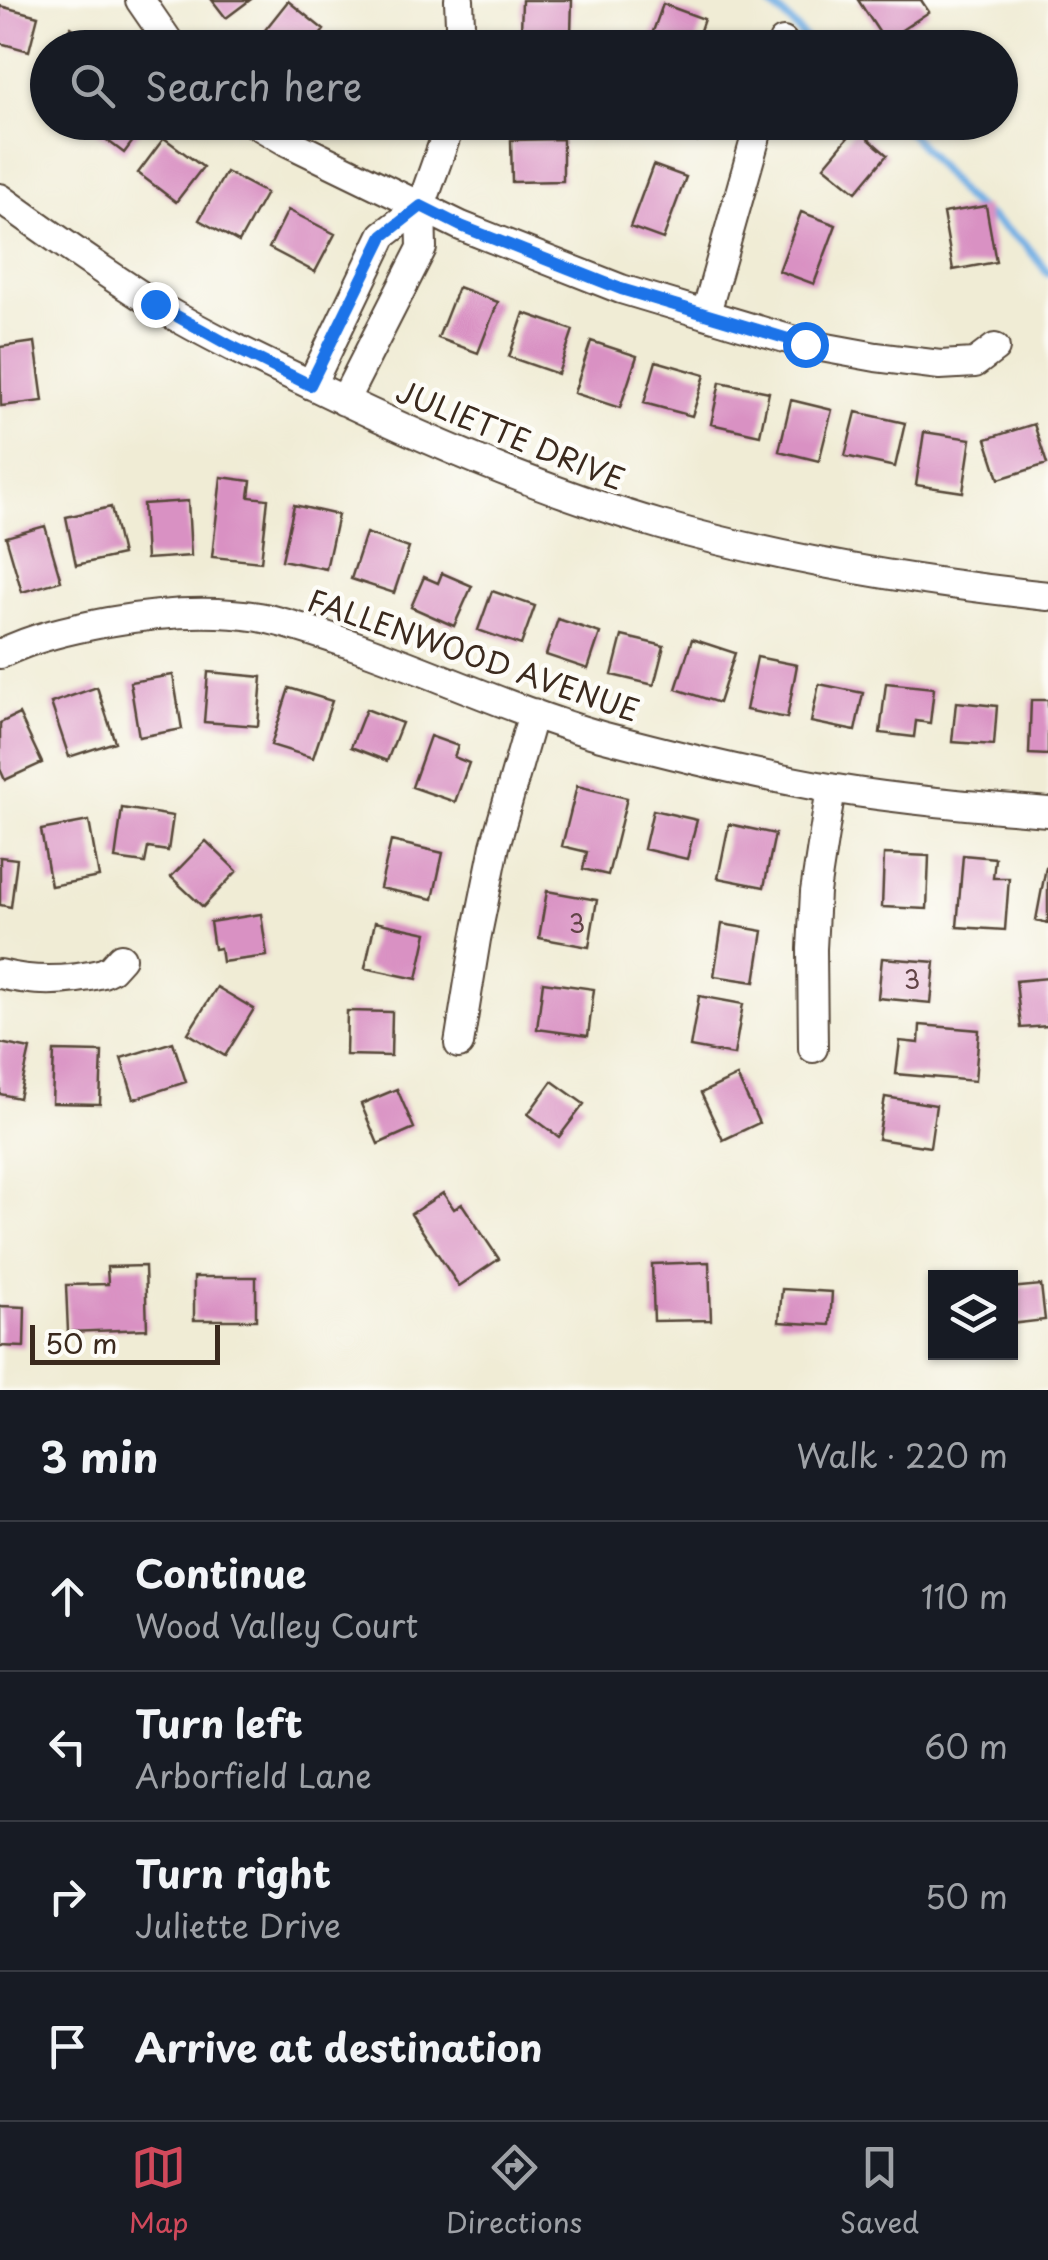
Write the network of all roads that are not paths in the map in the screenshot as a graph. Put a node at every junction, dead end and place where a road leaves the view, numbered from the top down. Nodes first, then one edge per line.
1 (140, 0) edge
2 (458, 0) edge
3 (161, 30) edge
4 (460, 30) edge
5 (284, 140) edge
6 (445, 140) edge
7 (755, 140) edge
8 (0, 198) edge
9 (421, 206) junction
10 (706, 313) junction
11 (995, 348) dead end
12 (310, 385) junction
13 (344, 401) junction
14 (1048, 596) edge
15 (0, 654) edge
16 (532, 714) junction
17 (831, 788) junction
18 (1048, 812) edge
19 (121, 958) dead end
20 (0, 974) edge
21 (459, 1044) dead end
22 (812, 1048) dead end

1 - 3 street
2 - 4 street
5 - 9 street
6 - 9 street
7 - 10 street
8 - 12 street, JULIETTE DRIVE
9 - 10 street
9 - 12 street
9 - 13 street
10 - 11 street
12 - 13 street, JULIETTE DRIVE
13 - 14 street, JULIETTE DRIVE
15 - 16 street, FALLENWOOD AVENUE
16 - 17 street, FALLENWOOD AVENUE
16 - 21 street
17 - 18 street, FALLENWOOD AVENUE
17 - 22 street
19 - 20 street

